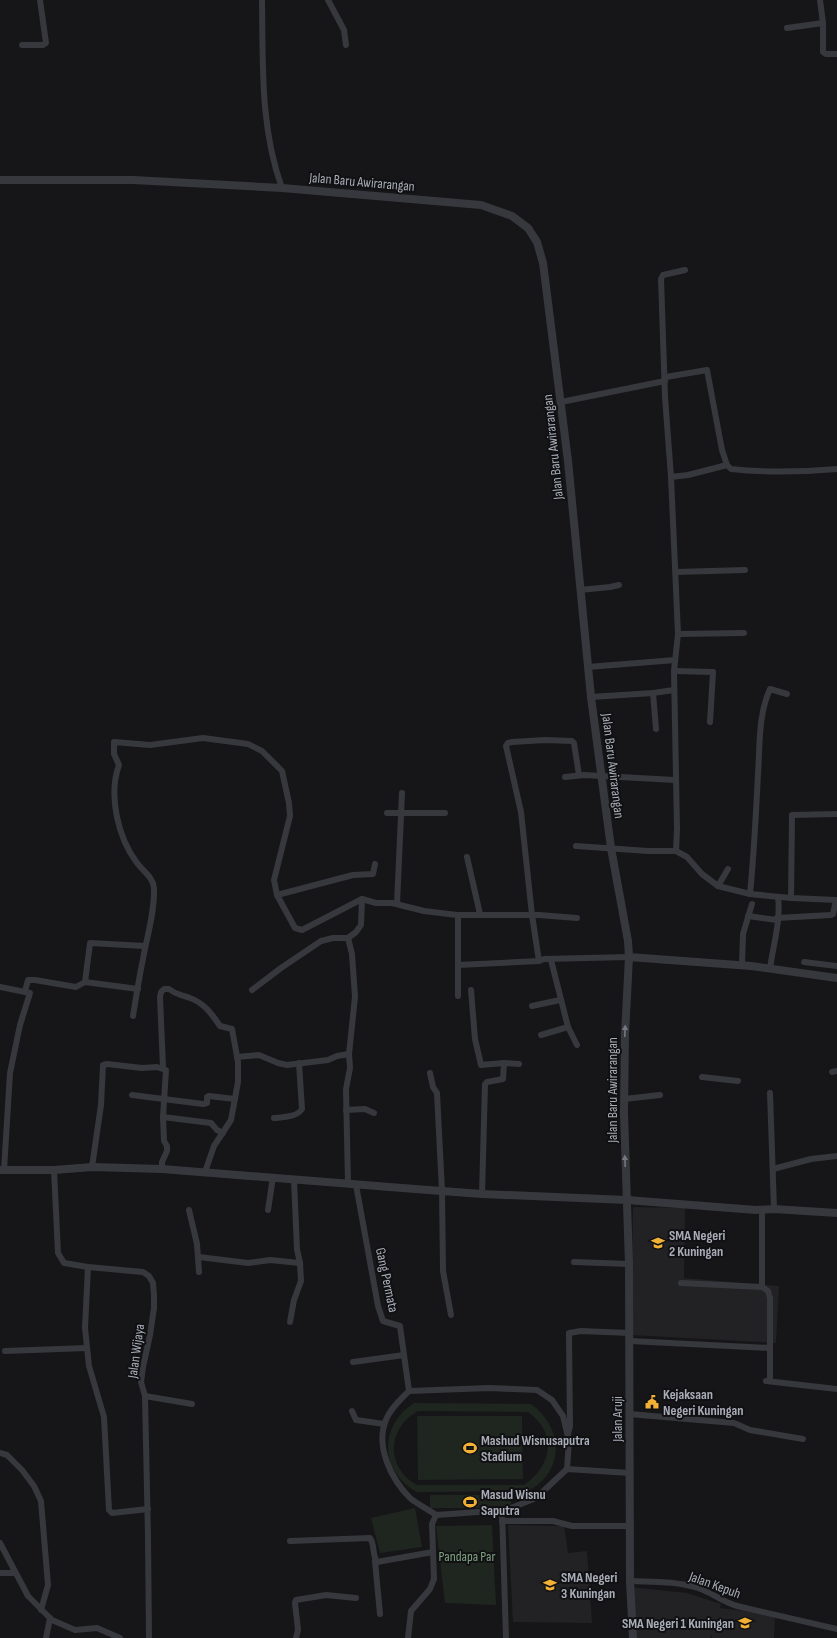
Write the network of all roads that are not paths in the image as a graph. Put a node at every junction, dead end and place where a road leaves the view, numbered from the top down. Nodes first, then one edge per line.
1 (40, 0) edge
2 (262, 0) edge
3 (328, 0) edge
4 (820, 0) edge
5 (823, 23) junction
6 (787, 28) dead end
7 (22, 45) dead end
8 (346, 45) dead end
9 (837, 54) edge
10 (0, 180) edge
11 (282, 188) junction
12 (685, 270) dead end
13 (665, 379) junction
14 (561, 402) junction
15 (727, 465) junction
16 (837, 469) edge
17 (671, 476) junction
18 (745, 570) dead end
19 (676, 572) junction
20 (619, 585) dead end
21 (580, 590) junction
22 (744, 633) dead end
23 (678, 634) junction
24 (675, 660) junction
25 (588, 667) junction
26 (674, 672) junction
27 (674, 690) junction
28 (653, 693) junction
29 (787, 694) dead end
30 (591, 697) junction
31 (710, 722) dead end
32 (656, 729) dead end
33 (579, 775) junction
34 (601, 777) junction
35 (564, 778) dead end
36 (675, 780) junction
37 (402, 793) dead end
38 (387, 813) dead end
39 (401, 813) junction
40 (445, 813) dead end
41 (837, 814) edge
42 (576, 846) dead end
43 (611, 848) junction
44 (676, 851) junction
45 (467, 857) dead end
46 (375, 864) dead end
47 (728, 869) dead end
48 (718, 886) junction
49 (750, 894) junction
50 (276, 895) junction
51 (778, 897) junction
52 (791, 898) junction
53 (837, 900) edge
54 (362, 902) junction
55 (397, 904) junction
56 (752, 904) dead end
57 (480, 914) junction
58 (532, 915) junction
59 (748, 916) junction
60 (458, 918) dead end
61 (577, 918) dead end
62 (777, 919) junction
63 (348, 938) junction
64 (145, 946) junction
65 (629, 957) junction
66 (551, 960) junction
67 (539, 961) junction
68 (804, 962) dead end
69 (742, 963) junction
70 (458, 965) junction
71 (770, 968) junction
72 (817, 970) junction
73 (833, 971) edge
74 (85, 982) junction
75 (0, 988) edge
76 (138, 989) junction
77 (252, 990) dead end
78 (471, 990) dead end
79 (25, 992) junction
80 (458, 996) dead end
81 (560, 1000) junction
82 (532, 1006) dead end
83 (133, 1016) dead end
84 (568, 1027) junction
85 (540, 1035) dead end
86 (577, 1045) dead end
87 (349, 1054) junction
88 (237, 1057) junction
89 (299, 1063) junction
90 (504, 1063) junction
91 (519, 1064) dead end
92 (163, 1068) junction
93 (430, 1073) dead end
94 (702, 1077) dead end
95 (738, 1081) dead end
96 (770, 1093) dead end
97 (132, 1094) dead end
98 (660, 1095) dead end
99 (164, 1098) junction
100 (235, 1099) junction
101 (624, 1099) junction
102 (346, 1110) junction
103 (374, 1113) dead end
104 (163, 1117) junction
105 (274, 1118) dead end
106 (223, 1133) junction
107 (837, 1156) edge
108 (92, 1167) junction
109 (162, 1169) junction
110 (773, 1169) junction
111 (2, 1170) edge
112 (54, 1170) junction
113 (205, 1172) junction
114 (273, 1177) junction
115 (294, 1180) junction
116 (352, 1184) junction
117 (442, 1191) junction
118 (482, 1194) junction
119 (627, 1200) junction
120 (762, 1209) junction
121 (774, 1209) junction
122 (189, 1210) dead end
123 (268, 1210) dead end
124 (837, 1213) edge
125 (199, 1257) junction
126 (574, 1262) dead end
127 (300, 1263) junction
128 (629, 1264) junction
129 (88, 1267) junction
130 (200, 1272) dead end
131 (681, 1283) dead end
132 (762, 1287) junction
133 (451, 1315) dead end
134 (290, 1322) dead end
135 (630, 1337) junction
136 (87, 1348) junction
137 (770, 1348) junction
138 (5, 1351) dead end
139 (404, 1355) junction
140 (354, 1362) dead end
141 (837, 1388) edge
142 (409, 1391) junction
143 (145, 1396) junction
144 (192, 1404) dead end
145 (352, 1411) dead end
146 (629, 1414) junction
147 (384, 1424) junction
148 (567, 1434) junction
149 (803, 1439) dead end
150 (0, 1452) edge
151 (567, 1469) junction
152 (630, 1473) junction
153 (148, 1509) junction
154 (502, 1510) junction
155 (436, 1515) junction
156 (502, 1521) junction
157 (630, 1526) junction
158 (290, 1541) dead end
159 (0, 1543) edge
160 (433, 1552) junction
161 (375, 1561) junction
162 (0, 1573) edge
163 (15, 1573) junction
164 (630, 1581) junction
165 (356, 1598) dead end
166 (41, 1610) junction
167 (380, 1614) dead end
168 (50, 1618) junction
169 (837, 1628) edge
170 (46, 1638) edge
171 (120, 1638) edge
172 (149, 1638) edge
173 (296, 1638) edge
174 (408, 1638) edge
175 (506, 1638) edge
176 (633, 1638) edge

1 - 7 street
2 - 11 street
3 - 8 street
4 - 5 street
5 - 6 street
5 - 9 street
10 - 11 street, Jalan Baru Awirarangan
11 - 14 street, Jalan Baru Awirarangan
12 - 13 street
13 - 14 street
13 - 15 street
13 - 17 street
14 - 21 street, Jalan Baru Awirarangan
15 - 16 street
15 - 17 street
17 - 19 street
18 - 19 street
19 - 23 street
20 - 21 street
21 - 25 street, Jalan Baru Awirarangan
22 - 23 street
23 - 24 street
24 - 25 street
24 - 26 street
25 - 30 street, Jalan Baru Awirarangan
26 - 27 street
26 - 31 street
27 - 28 street
27 - 36 street
28 - 30 street
28 - 32 street
29 - 49 street
30 - 34 street, Jalan Baru Awirarangan
33 - 34 street
33 - 35 street
33 - 58 street
34 - 36 street
34 - 43 street, Jalan Baru Awirarangan
36 - 44 street
37 - 39 street
38 - 39 street
39 - 40 street
39 - 55 street
41 - 52 street
42 - 43 street
43 - 44 street
43 - 65 street, Jalan Baru Awirarangan
44 - 48 street
45 - 57 street
46 - 50 street
47 - 48 street
48 - 49 street
49 - 51 street
50 - 54 street
50 - 64 street
51 - 52 street
51 - 62 street
52 - 53 street
53 - 62 street
54 - 55 street
54 - 63 street
55 - 57 street
56 - 59 street
57 - 58 street
58 - 61 street
58 - 67 street
59 - 62 street
59 - 69 street
60 - 70 street
62 - 71 street
63 - 77 street
63 - 87 street
64 - 74 street
64 - 76 street
65 - 66 street
65 - 69 street
101 -> 65 street, Jalan Baru Awirarangan
66 - 67 street
66 - 81 street
67 - 70 street
68 - 72 street
69 - 71 street
70 - 80 street
71 - 72 street
72 - 73 street
72 - 73 street
74 - 76 street
74 - 79 street
75 - 79 street
76 - 83 street
78 - 90 street
79 - 111 street
81 - 82 street
81 - 84 street
84 - 85 street
84 - 86 street
87 - 89 street
87 - 102 street
88 - 89 street
88 - 92 street
88 - 100 street
89 - 105 street
90 - 91 street
90 - 118 street
92 - 99 street
92 - 108 street
93 - 117 street
94 - 95 street
96 - 110 street
97 - 99 street
98 - 101 street
99 - 100 street
99 - 104 street
100 - 106 street
119 -> 101 street, Jalan Baru Awirarangan
102 - 103 street
102 - 116 street
104 - 106 street
104 - 109 street
106 - 113 street
107 - 110 street
108 - 109 street
108 - 112 street
109 - 113 street
110 - 121 street
111 - 112 street
112 - 129 street, Jalan Wijaya
113 - 114 street
114 - 115 street
114 - 123 street
115 - 116 street
115 - 127 street
116 - 117 street
116 - 139 street, Gang Permata
117 - 118 street
117 - 133 street
118 - 119 street
119 - 120 street
119 - 128 street, Jalan Aruji
120 - 121 street
120 - 132 street
121 - 124 street
122 - 125 street
125 - 127 street
125 - 130 street
126 - 128 street
127 - 134 street
128 - 135 street, Jalan Aruji
129 - 136 street
129 - 143 street, Jalan Wijaya
131 - 132 street
132 - 137 street
135 - 137 street
135 - 146 street, Jalan Aruji
135 - 148 street
136 - 138 street
136 - 153 street
137 - 141 street
139 - 140 street
139 - 142 street, Gang Permata
142 - 147 street
142 - 148 street
143 - 144 street
143 - 153 street, Jalan Wijaya
145 - 147 street
146 - 149 street
146 - 152 street, Jalan Aruji
147 - 155 street
148 - 151 street
150 - 166 street
151 - 152 street
151 - 154 street
152 - 157 street, Jalan Aruji
153 - 172 street, Jalan Wijaya
154 - 155 street
154 - 156 street
155 - 160 street
156 - 157 street
156 - 175 street
157 - 164 street, Jalan Aruji
158 - 161 street
159 - 163 street
160 - 161 street
160 - 174 street
161 - 167 street
162 - 163 street
163 - 166 street
164 - 169 street, Jalan Kepuh
164 - 176 street, Jalan Aruji
165 - 173 street
166 - 168 street
168 - 170 street
168 - 171 street

